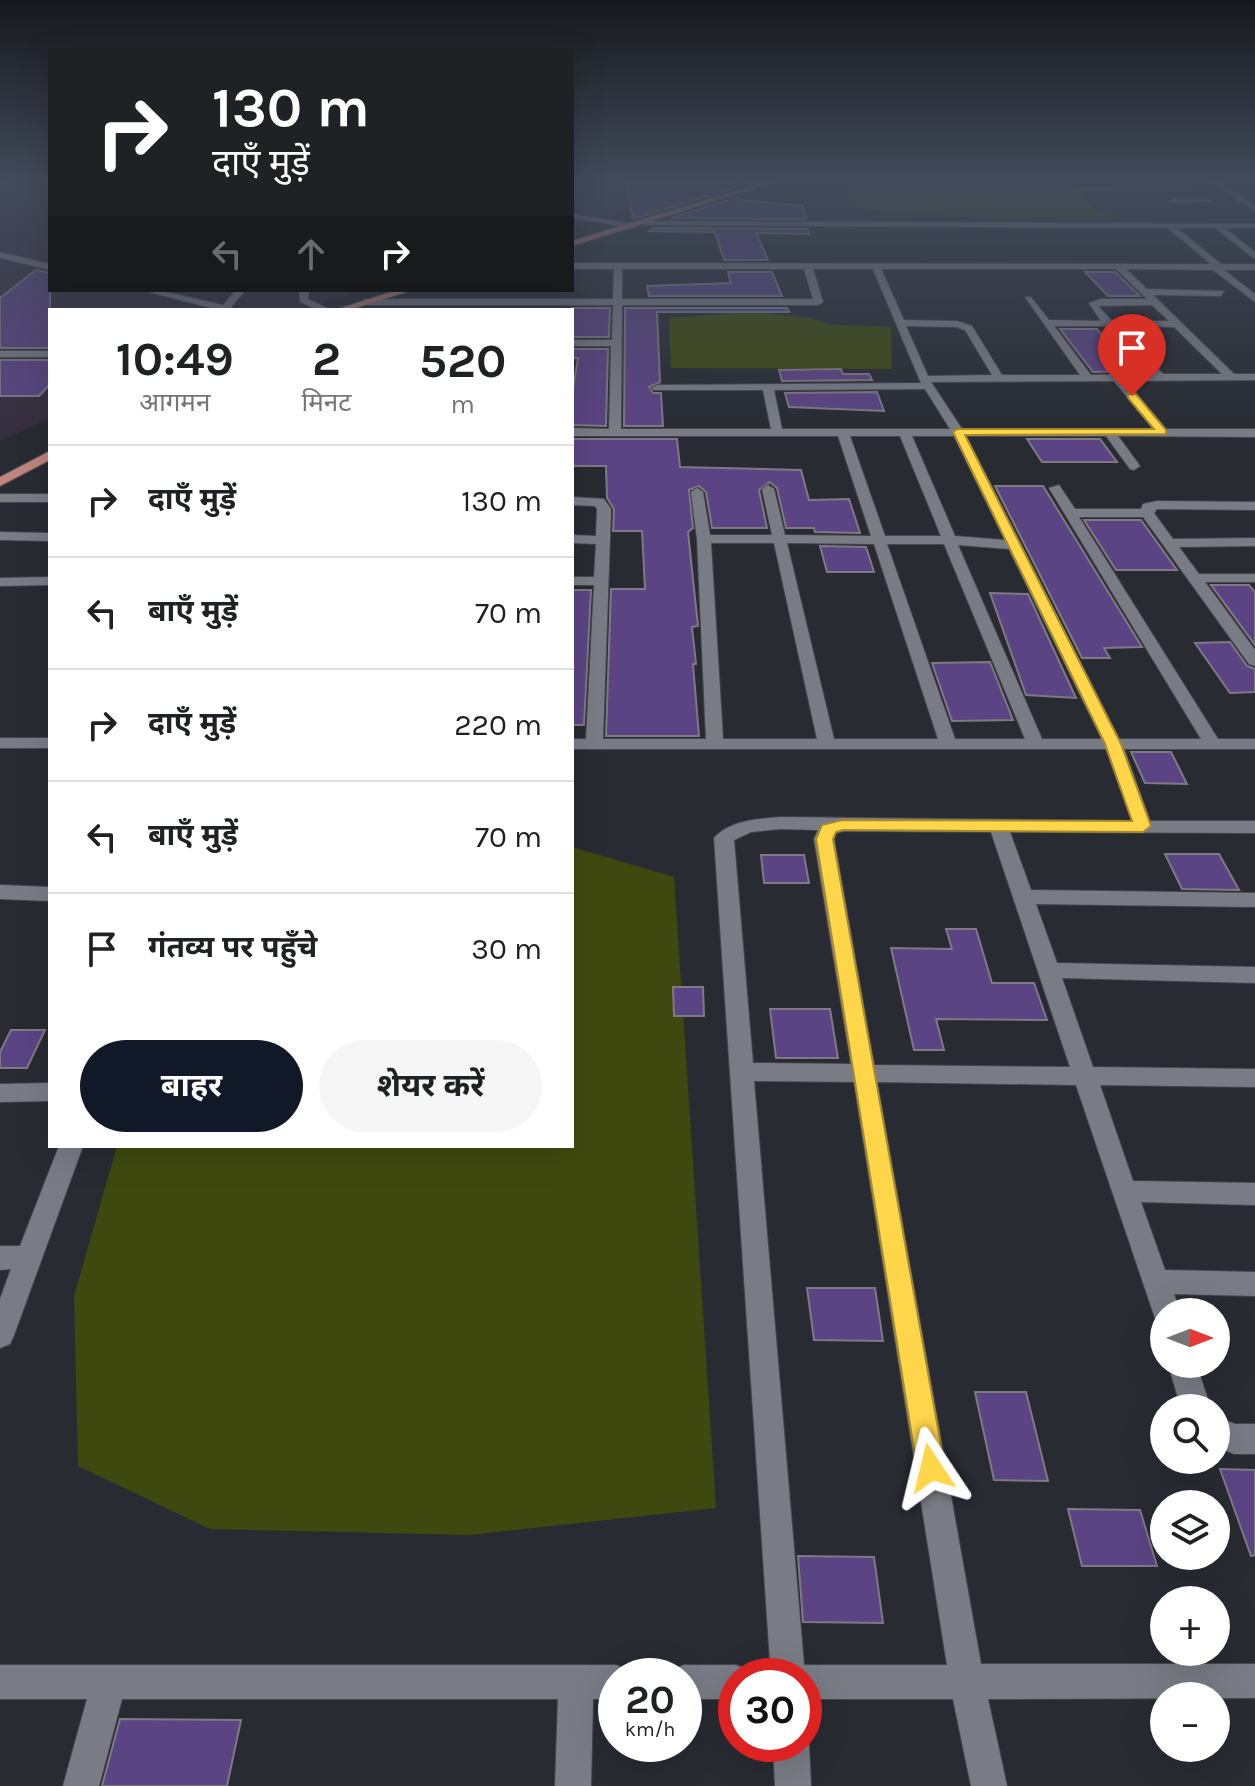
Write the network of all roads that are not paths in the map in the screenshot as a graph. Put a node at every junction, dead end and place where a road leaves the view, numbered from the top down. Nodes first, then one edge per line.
1 (1213, 263) edge
2 (574, 266) edge
3 (618, 266) junction
4 (731, 266) junction
5 (808, 266) junction
6 (876, 267) junction
7 (1119, 267) junction
8 (1217, 267) junction
9 (1255, 267) edge
10 (733, 278) dead end
11 (735, 290) dead end
12 (304, 292) edge
13 (397, 292) edge
14 (1147, 292) junction
15 (177, 293) edge
16 (1221, 293) dead end
17 (1028, 299) dead end
18 (1255, 299) edge
19 (366, 302) junction
20 (617, 302) junction
21 (737, 302) junction
22 (1155, 302) junction
23 (225, 308) edge
24 (321, 308) edge
25 (346, 308) edge
26 (900, 323) junction
27 (1046, 323) junction
28 (1110, 323) junction
29 (1177, 324) junction
30 (574, 343) edge
31 (617, 343) junction
32 (0, 354) edge
33 (48, 354) edge
34 (1231, 377) junction
35 (1088, 378) junction
36 (1117, 378) junction
37 (1161, 378) junction
38 (999, 379) junction
39 (1252, 380) edge
40 (926, 382) junction
41 (768, 387) junction
42 (657, 388) dead end
43 (574, 432) edge
44 (615, 432) junction
45 (777, 432) junction
46 (843, 432) junction
47 (904, 432) junction
48 (958, 432) junction
49 (1109, 432) junction
50 (1162, 432) junction
51 (1255, 433) edge
52 (48, 456) edge
53 (1134, 466) dead end
54 (0, 482) edge
55 (1055, 488) dead end
56 (768, 489) dead end
57 (697, 492) dead end
58 (0, 498) edge
59 (48, 498) edge
60 (574, 501) edge
61 (1255, 506) edge
62 (1071, 513) junction
63 (1147, 513) junction
64 (0, 536) edge
65 (48, 537) edge
66 (574, 539) edge
67 (704, 539) junction
68 (879, 539) junction
69 (603, 540) junction
70 (780, 540) junction
71 (949, 540) junction
72 (1255, 542) edge
73 (1170, 543) junction
74 (1013, 545) junction
75 (1195, 578) junction
76 (1255, 578) edge
77 (48, 581) edge
78 (574, 581) edge
79 (602, 581) junction
80 (0, 582) edge
81 (1255, 661) edge
82 (0, 743) edge
83 (48, 743) edge
84 (1035, 743) junction
85 (574, 744) edge
86 (594, 744) junction
87 (715, 744) junction
88 (948, 744) junction
89 (1113, 744) junction
90 (1213, 744) junction
91 (1255, 744) edge
92 (827, 745) junction
93 (842, 825) junction
94 (999, 826) junction
95 (1143, 826) junction
96 (1255, 827) edge
97 (0, 892) edge
98 (48, 894) edge
99 (1023, 897) junction
100 (1255, 900) edge
101 (1048, 970) junction
102 (1255, 975) edge
103 (741, 1072) junction
104 (864, 1073) junction
105 (1083, 1075) junction
106 (1255, 1078) edge
107 (48, 1092) edge
108 (0, 1093) edge
109 (70, 1148) edge
110 (1123, 1191) junction
111 (1255, 1194) edge
112 (29, 1257) junction
113 (0, 1258) edge
114 (1157, 1282) junction
115 (1255, 1284) edge
116 (1162, 1298) edge
117 (0, 1335) edge
118 (1230, 1437) edge
119 (1255, 1439) edge
120 (787, 1658) edge
121 (967, 1681) junction
122 (1255, 1681) edge
123 (0, 1682) edge
124 (109, 1682) junction
125 (576, 1682) junction
126 (598, 1682) edge
127 (822, 1682) edge
128 (792, 1762) edge
129 (81, 1786) edge
130 (573, 1786) edge
131 (793, 1786) edge
132 (989, 1786) edge

1 - 8 street
2 - 3 street
3 - 4 street
3 - 20 street
4 - 5 street
4 - 10 street
5 - 6 street
5 - 21 street
6 - 7 street
6 - 26 street
7 - 8 street
7 - 14 street
8 - 9 street
8 - 18 street
11 - 21 street
12 - 24 street
13 - 19 main road
14 - 16 street
14 - 22 street
15 - 23 street
17 - 27 street
19 - 20 street
19 - 25 main road
20 - 21 street
20 - 31 street
22 - 28 street
22 - 29 street
26 - 38 street
26 - 40 street
27 - 28 street
27 - 35 street
28 - 29 street
28 - 37 street
29 - 34 street
30 - 31 street
31 - 44 street
32 - 33 street
34 - 37 street
34 - 39 street
35 - 36 street
35 - 38 street
36 - 37 street
36 - 50 street
38 - 40 street
40 - 41 street
40 - 48 street
41 - 42 street
41 - 45 street
43 - 44 street
44 - 45 street
45 - 46 street
46 - 47 street
46 - 68 street
47 - 48 street
47 - 71 street
48 - 49 street
48 - 74 street
49 - 50 street
49 - 53 street
50 - 51 street
52 - 54 main road
55 - 62 street
56 - 70 street
57 - 67 street
58 - 59 street
60 - 69 street
61 - 63 street
62 - 63 street
62 - 90 street
63 - 73 street
64 - 65 street
66 - 69 street
67 - 70 street
67 - 87 street
68 - 70 street
68 - 71 street
68 - 88 street
69 - 79 street
70 - 92 street
71 - 74 street
71 - 84 street
72 - 73 street
73 - 75 street
74 - 89 street
75 - 76 street
75 - 81 street
77 - 80 street
78 - 79 street
79 - 86 street
82 - 83 street
84 - 88 street
84 - 89 street
85 - 86 street
86 - 87 street
87 - 92 street
88 - 92 street
89 - 90 street
89 - 95 street
90 - 91 street
93 - 94 street
93 - 103 street
93 - 104 street
94 - 95 street
94 - 99 street
95 - 96 street
97 - 98 street
99 - 100 street
99 - 101 street
101 - 102 street
101 - 105 street
103 - 104 street
103 - 120 street
104 - 105 street
104 - 121 street
105 - 106 street
105 - 110 street
107 - 108 street
109 - 112 street
110 - 111 street
110 - 114 street
112 - 113 street
112 - 117 street
114 - 115 street
114 - 116 street
118 - 119 street
121 - 122 street
121 - 127 street
121 - 132 street
123 - 124 street
124 - 125 street
124 - 129 street
125 - 126 street
125 - 130 street
128 - 131 street

